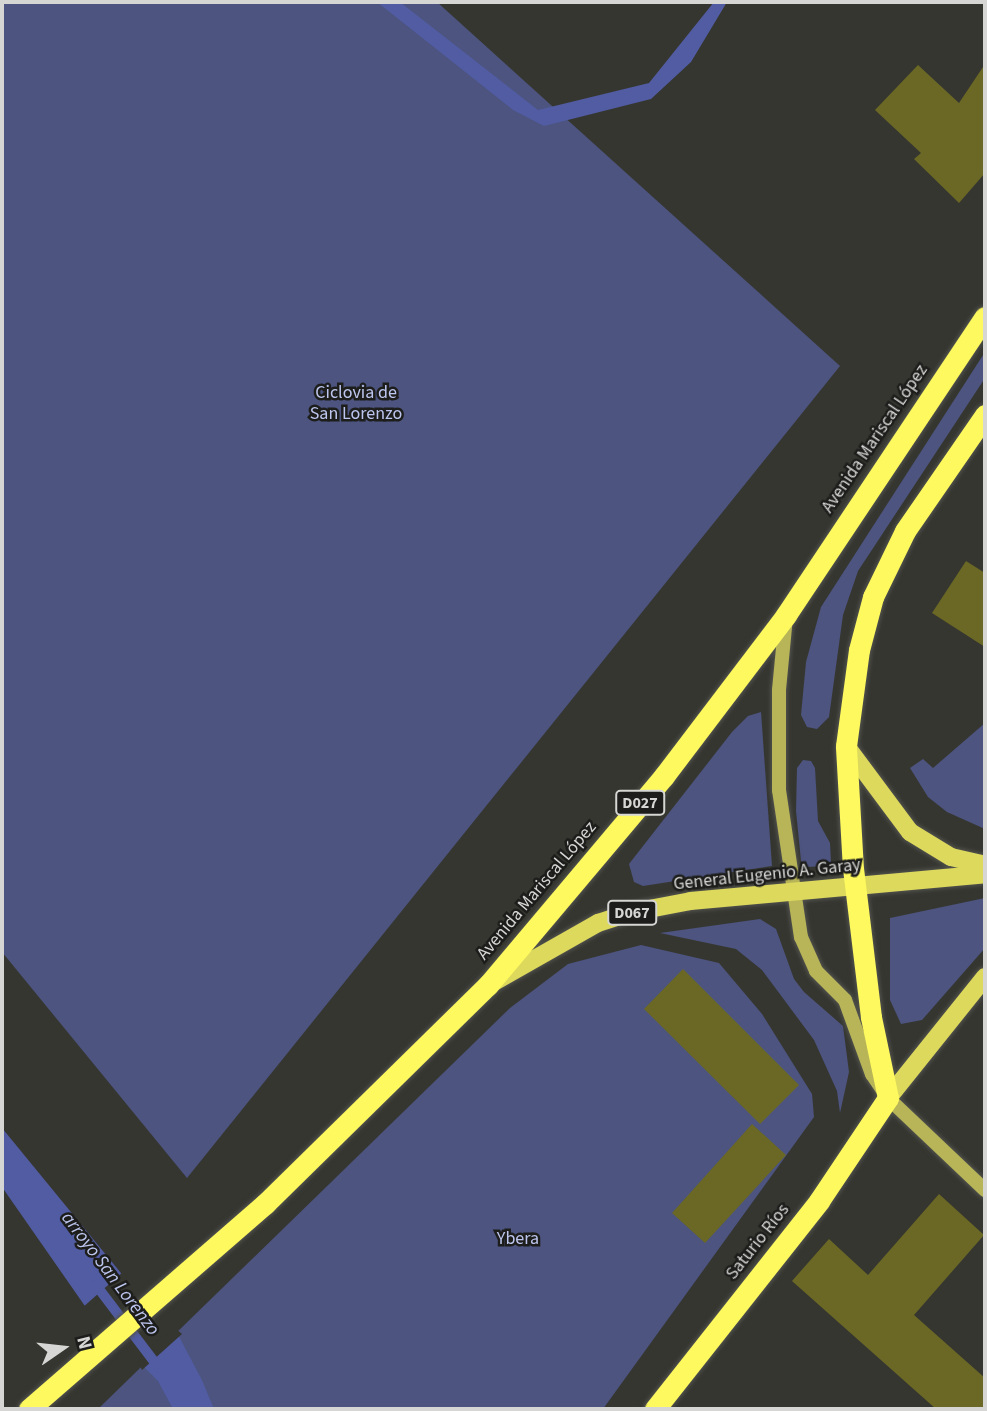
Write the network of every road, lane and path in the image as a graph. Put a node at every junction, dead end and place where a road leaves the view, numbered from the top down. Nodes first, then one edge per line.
1 (985, 317) edge
2 (985, 415) edge
3 (786, 615) junction
4 (846, 746) junction
5 (985, 865) edge
6 (985, 874) edge
7 (856, 887) junction
8 (793, 892) junction
9 (985, 977) edge
10 (488, 985) junction
11 (888, 1098) junction
12 (985, 1190) edge
13 (29, 1409) edge
14 (656, 1409) edge

1 - 3 highway, Avenida Mariscal López / D027
2 - 4 highway
3 - 8 street
3 - 10 highway, Avenida Mariscal López / D027
4 - 5 main road
4 - 7 highway
6 - 7 main road, General Eugenio A. Garay / D067
7 - 8 main road, General Eugenio A. Garay / D067
7 - 11 highway
8 - 10 main road, General Eugenio A. Garay / D067
8 - 11 street
9 - 11 main road
10 - 13 highway, Avenida Mariscal López / D027
11 - 12 street
11 - 14 highway, Saturio Ríos

